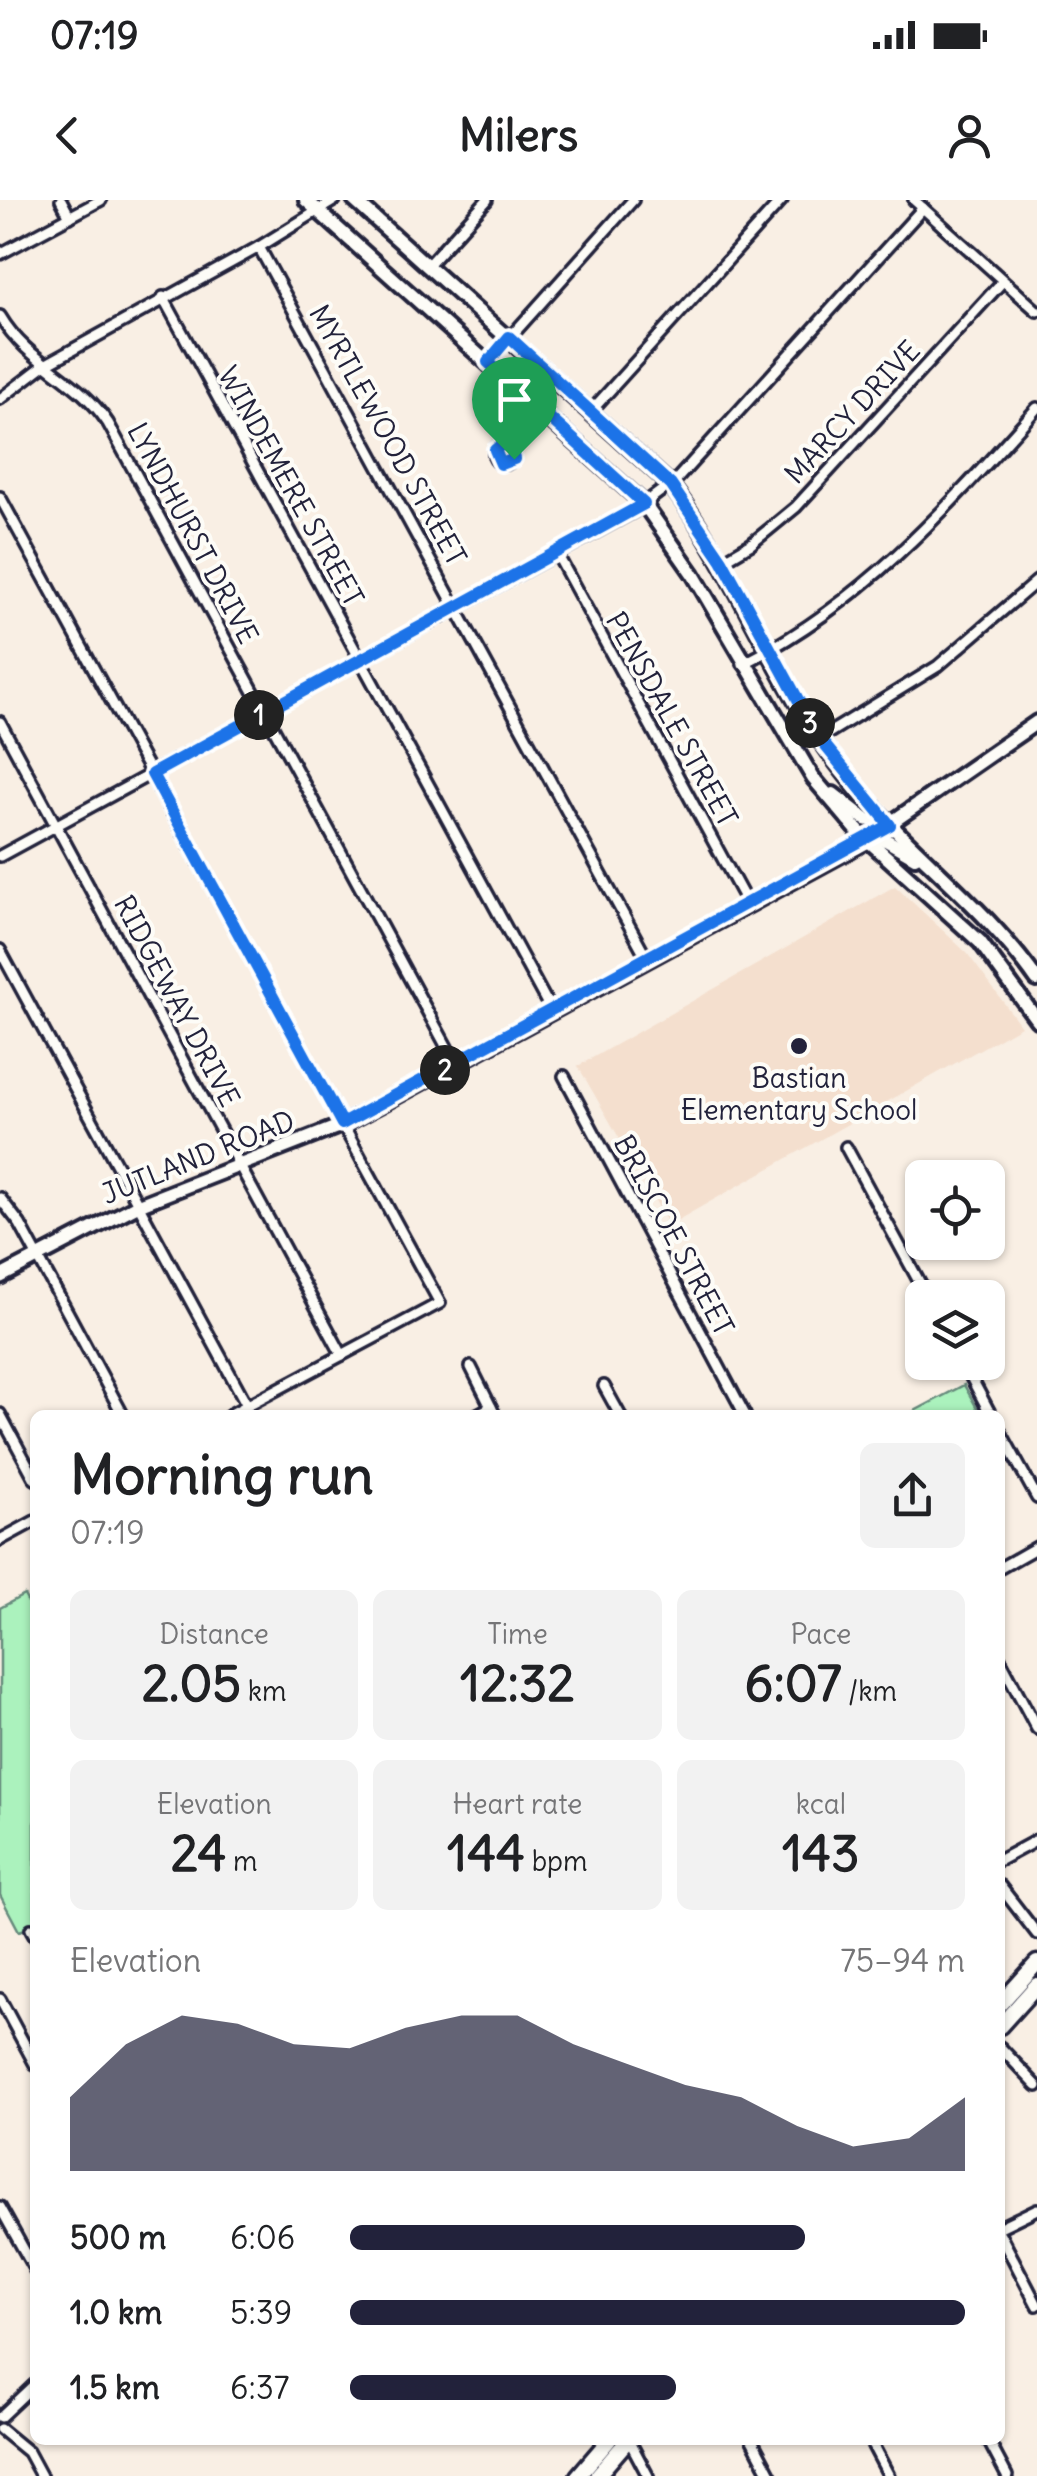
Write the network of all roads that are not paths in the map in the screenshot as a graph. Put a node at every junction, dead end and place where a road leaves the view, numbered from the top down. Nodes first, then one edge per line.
1 (61, 200) edge
2 (100, 200) edge
3 (306, 200) edge
4 (335, 200) edge
5 (354, 200) edge
6 (487, 200) edge
7 (633, 200) edge
8 (782, 200) edge
9 (914, 200) edge
10 (923, 208) junction
11 (319, 212) junction
12 (70, 217) junction
13 (259, 248) junction
14 (0, 254) edge
15 (428, 265) junction
16 (1003, 281) junction
17 (163, 297) junction
18 (1037, 311) edge
19 (0, 316) edge
20 (509, 337) junction
21 (488, 362) junction
22 (43, 366) junction
23 (0, 399) edge
24 (1037, 408) edge
25 (592, 410) junction
26 (542, 411) junction
27 (511, 446) dead end
28 (671, 485) junction
29 (0, 497) edge
30 (644, 504) junction
31 (557, 554) junction
32 (722, 560) junction
33 (1037, 580) edge
34 (458, 608) junction
35 (768, 651) junction
36 (362, 662) junction
37 (743, 664) junction
38 (264, 712) junction
39 (0, 722) edge
40 (1037, 722) edge
41 (819, 738) junction
42 (152, 774) junction
43 (813, 778) junction
44 (56, 825) junction
45 (890, 825) junction
46 (868, 840) junction
47 (0, 856) edge
48 (934, 869) junction
49 (968, 900) junction
50 (748, 905) junction
51 (954, 916) junction
52 (0, 950) edge
53 (648, 960) junction
54 (1037, 984) edge
55 (1024, 996) junction
56 (552, 1012) junction
57 (1037, 1020) edge
58 (456, 1064) junction
59 (564, 1076) dead end
60 (342, 1124) junction
61 (846, 1147) dead end
62 (239, 1162) junction
63 (0, 1198) edge
64 (138, 1204) junction
65 (38, 1256) junction
66 (0, 1277) edge
67 (918, 1280) edge
68 (342, 1354) junction
69 (471, 1367) dead end
70 (973, 1380) edge
71 (604, 1386) dead end
72 (247, 1405) junction
73 (120, 1410) edge
74 (238, 1410) edge
75 (492, 1410) edge
76 (617, 1410) edge
77 (742, 1410) edge
78 (988, 1410) edge
79 (0, 1414) edge
80 (1005, 1440) edge
81 (30, 1470) edge
82 (1037, 1498) edge
83 (30, 1524) edge
84 (0, 1540) edge
85 (1037, 1548) edge
86 (1005, 1565) edge
87 (1005, 1668) edge
88 (1037, 1728) edge
89 (1037, 1840) edge
90 (1005, 1857) edge
91 (1005, 1892) edge
92 (1037, 1934) edge
93 (1037, 1963) edge
94 (1037, 1985) edge
95 (1005, 1998) edge
96 (0, 1999) edge
97 (1005, 2020) edge
98 (1005, 2052) edge
99 (30, 2055) edge
100 (1037, 2086) edge
101 (0, 2206) edge
102 (1037, 2208) edge
103 (1005, 2227) edge
104 (1005, 2240) edge
105 (30, 2261) edge
106 (1037, 2305) edge
107 (30, 2389) edge
108 (0, 2417) edge
109 (0, 2429) edge
110 (605, 2445) edge
111 (624, 2445) edge
112 (631, 2445) edge
113 (754, 2445) edge
114 (873, 2445) edge
115 (991, 2445) edge
116 (41, 2476) edge
117 (578, 2476) edge
118 (597, 2476) edge
119 (648, 2476) edge
120 (770, 2476) edge
121 (889, 2476) edge
122 (1007, 2476) edge

1 - 12 street
2 - 12 street
3 - 11 main road
4 - 11 street
5 - 15 main road
6 - 15 street
7 - 20 street
8 - 25 street
9 - 10 street
10 - 16 street
10 - 28 street
11 - 13 street
11 - 21 main road
12 - 14 street
13 - 17 street
13 - 34 street, MYRTLEWOOD STREET
15 - 20 main road
16 - 18 street
16 - 32 street, MARCY DRIVE
17 - 22 street
17 - 36 street, WINDEMERE STREET
19 - 22 street, LYNDHURST DRIVE
20 - 21 street
20 - 25 main road
21 - 26 main road
22 - 23 street
22 - 38 street, LYNDHURST DRIVE
24 - 35 street
25 - 28 main road
26 - 27 street
26 - 30 main road
28 - 30 street
28 - 32 main road
29 - 42 street
30 - 31 street
30 - 37 main road
31 - 34 street
31 - 50 street, PENSDALE STREET
32 - 35 main road
33 - 41 street
34 - 36 street
34 - 53 street, MYRTLEWOOD STREET
35 - 37 street
35 - 41 main road
36 - 38 street
36 - 56 street, WINDEMERE STREET
37 - 43 main road
38 - 42 street
38 - 58 street, LYNDHURST DRIVE
39 - 44 street, RIDGEWAY DRIVE
40 - 45 main road, JUTLAND ROAD
41 - 45 main road
42 - 44 street
42 - 60 street
43 - 45 main road
43 - 46 main road
44 - 47 street
44 - 62 street, RIDGEWAY DRIVE
45 - 46 main road, JUTLAND ROAD
45 - 48 main road
46 - 48 main road
46 - 50 main road, JUTLAND ROAD
46 - 51 main road
48 - 49 main road
49 - 51 main road
49 - 54 main road
50 - 53 main road, JUTLAND ROAD
51 - 55 main road
52 - 64 street
53 - 56 main road, JUTLAND ROAD
54 - 55 main road
55 - 57 main road
56 - 58 main road, JUTLAND ROAD
58 - 60 main road, JUTLAND ROAD
59 - 77 street, BRISCOE STREET
60 - 62 main road, JUTLAND ROAD
60 - 68 street
61 - 67 street
62 - 64 main road, JUTLAND ROAD
62 - 68 street, RIDGEWAY DRIVE
63 - 65 street
64 - 65 main road, JUTLAND ROAD
64 - 72 street
65 - 66 main road, JUTLAND ROAD
65 - 73 street
68 - 72 street
69 - 75 street
70 - 78 street
71 - 76 street
72 - 74 street
79 - 81 street
80 - 82 street
83 - 84 street
85 - 86 street
87 - 88 street
89 - 90 street
91 - 92 street
93 - 95 main road
94 - 97 main road
96 - 99 street
98 - 100 street
101 - 105 street
102 - 103 street
104 - 106 street
107 - 108 street
109 - 116 street
110 - 117 main road
111 - 118 main road
112 - 119 street
113 - 120 street
114 - 121 street
115 - 122 street

